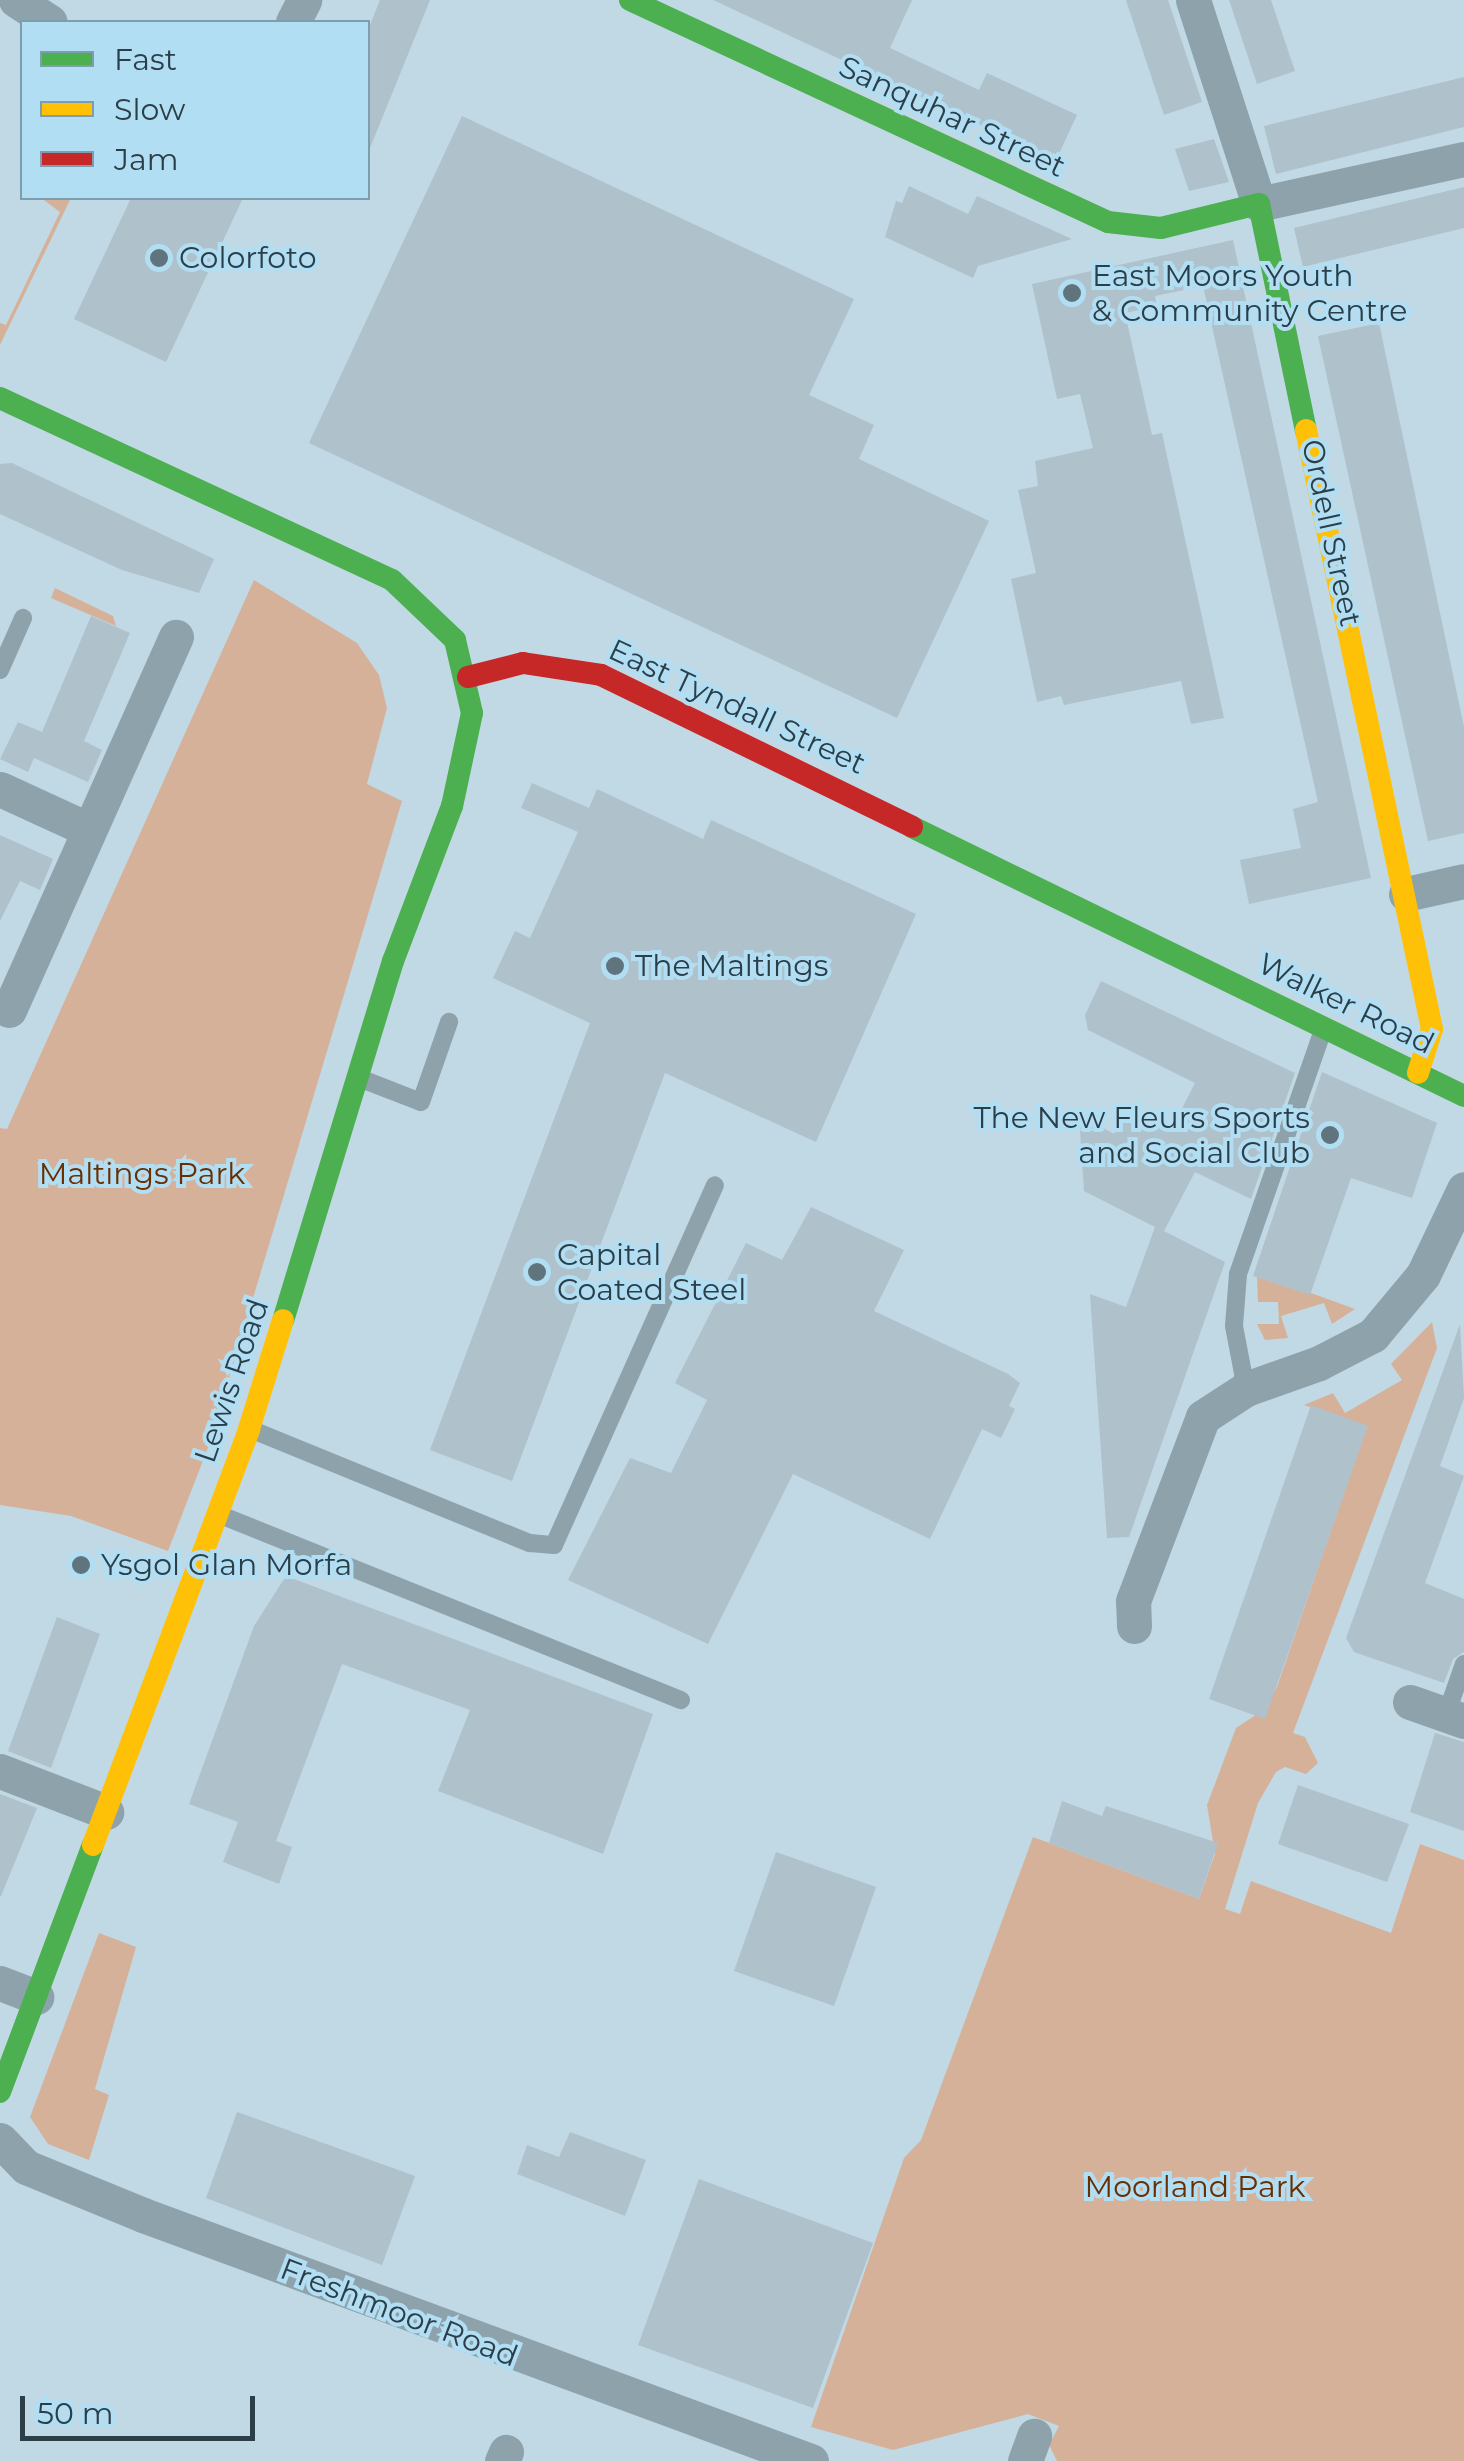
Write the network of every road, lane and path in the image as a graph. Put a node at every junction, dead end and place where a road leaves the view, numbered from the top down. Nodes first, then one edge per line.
1 (16, 0) edge
2 (630, 0) edge
3 (1193, 0) edge
4 (47, 20) edge
5 (1464, 159) edge
6 (1259, 204) junction
7 (1, 402) edge
8 (24, 618) dead end
9 (176, 637) dead end
10 (0, 670) edge
11 (468, 677) junction
12 (0, 789) edge
13 (89, 830) junction
14 (1464, 880) edge
15 (1406, 894) junction
16 (1202, 968) joint
17 (8, 1010) dead end
18 (449, 1022) dead end
19 (1324, 1026) junction
20 (1418, 1073) junction
21 (359, 1078) junction
22 (1464, 1096) edge
23 (715, 1184) dead end
24 (1464, 1190) edge
25 (1246, 1389) junction
26 (249, 1429) junction
27 (218, 1514) junction
28 (1134, 1626) dead end
29 (1464, 1664) edge
30 (681, 1700) dead end
31 (1410, 1702) dead end
32 (1455, 1718) edge
33 (0, 1771) edge
34 (106, 1812) junction
35 (0, 1983) edge
36 (36, 1996) junction
37 (0, 2092) edge
38 (0, 2140) edge
39 (811, 2461) edge

1 - 4 street
2 - 6 street, Sanquhar Street
3 - 6 street, Ordell Street
5 - 6 street
6 - 15 street, Ordell Street
7 - 11 street
8 - 10 lane
9 - 13 street
11 - 16 street, East Tyndall Street
11 - 21 street, Lewis Road
12 - 13 street
13 - 17 street
14 - 15 street
15 - 20 street, Ordell Street
16 - 19 street, Walker Road
18 - 21 lane
19 - 20 street, Walker Road
19 - 25 lane
20 - 22 street, Walker Road
21 - 26 street, Lewis Road
23 - 26 lane
24 - 25 street
25 - 28 street
26 - 27 street, Lewis Road
27 - 30 lane
27 - 34 street, Lewis Road
29 - 32 lane
31 - 32 street
33 - 34 street
34 - 36 street, Lewis Road
35 - 36 street
36 - 37 street, Lewis Road
38 - 39 street, Freshmoor Road

